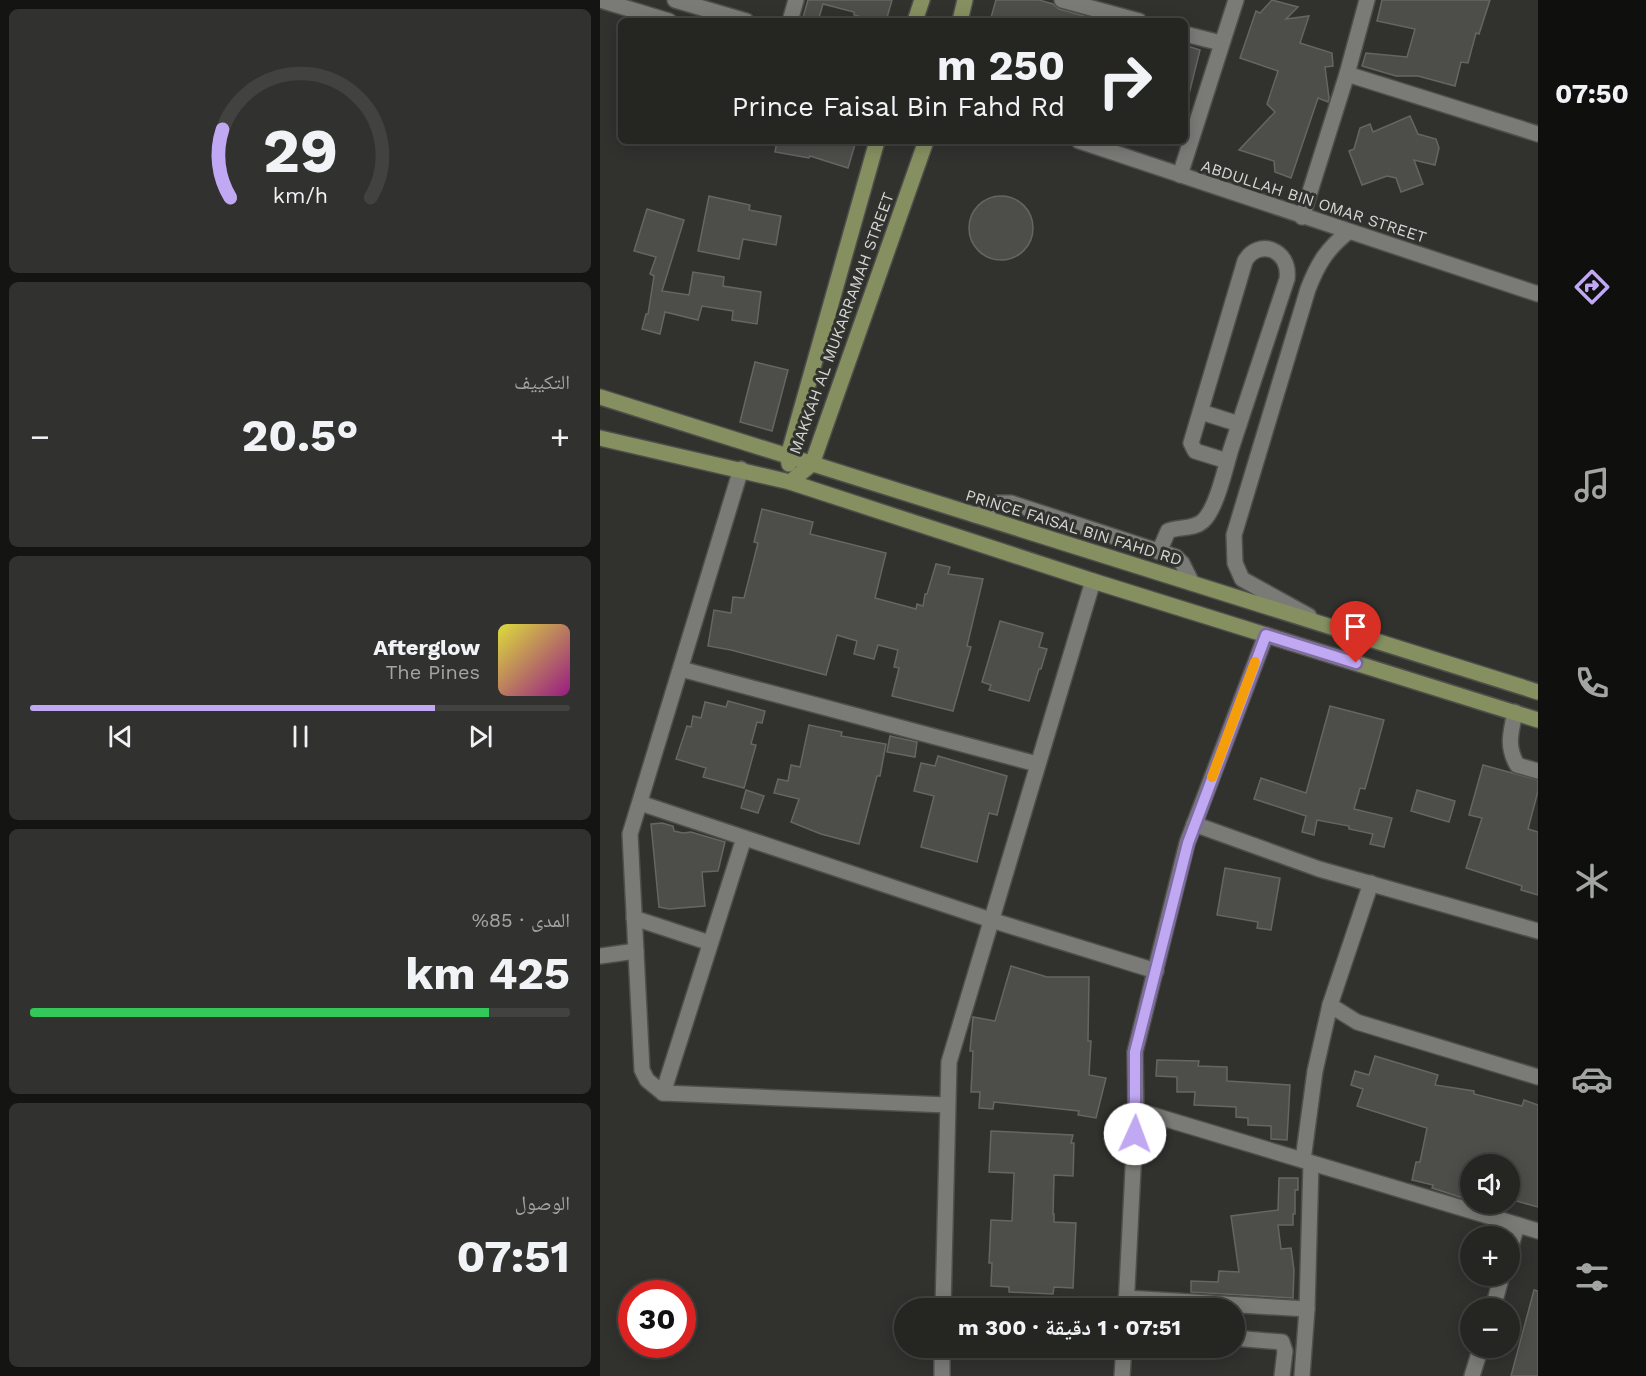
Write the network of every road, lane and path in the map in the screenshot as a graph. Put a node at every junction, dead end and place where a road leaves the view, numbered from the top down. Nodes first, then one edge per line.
1 (600, 0) edge
2 (675, 0) edge
3 (796, 0) edge
4 (922, 0) edge
5 (964, 0) edge
6 (1062, 0) edge
7 (1236, 0) edge
8 (1367, 0) edge
9 (1101, 5) edge
10 (659, 18) edge
11 (670, 18) edge
12 (736, 18) edge
13 (791, 18) edge
14 (916, 18) edge
15 (961, 18) edge
16 (1132, 18) edge
17 (1188, 34) edge
18 (1221, 43) junction
19 (1347, 74) junction
20 (1538, 134) edge
21 (876, 144) edge
22 (925, 144) edge
23 (1088, 144) edge
24 (1180, 176) junction
25 (1302, 217) junction
26 (1348, 232) junction
27 (1538, 294) edge
28 (600, 397) edge
29 (1201, 412) junction
30 (1239, 424) junction
31 (600, 438) edge
32 (788, 456) junction
33 (1227, 461) junction
34 (812, 464) junction
35 (741, 470) junction
36 (790, 482) junction
37 (975, 515) junction
38 (1159, 552) junction
39 (1092, 581) junction
40 (1192, 583) junction
41 (1325, 625) junction
42 (1266, 635) junction
43 (681, 669) junction
44 (1538, 692) edge
45 (1515, 712) junction
46 (1538, 720) edge
47 (1037, 764) junction
48 (1538, 771) edge
49 (640, 803) junction
50 (1194, 824) junction
51 (744, 838) junction
52 (1371, 883) junction
53 (634, 918) junction
54 (991, 920) junction
55 (1538, 931) edge
56 (710, 944) junction
57 (636, 951) junction
58 (600, 956) edge
59 (1156, 971) junction
60 (1330, 1005) junction
61 (1538, 1077) edge
62 (663, 1093) junction
63 (947, 1105) junction
64 (1136, 1110) junction
65 (1307, 1162) junction
66 (1517, 1225) joint
67 (1538, 1231) edge
68 (943, 1298) edge
69 (1126, 1298) edge
70 (1245, 1307) edge
71 (1307, 1309) junction
72 (1245, 1339) edge
73 (942, 1358) edge
74 (1123, 1358) edge
75 (1478, 1358) edge
76 (942, 1376) edge
77 (1122, 1376) edge
78 (1282, 1376) edge
79 (1302, 1376) edge
80 (1473, 1376) edge

1 - 10 street
2 - 11 street
2 - 12 street
3 - 13 street
4 - 14 main road
5 - 15 main road
6 - 9 street
7 - 18 street
8 - 19 street
9 - 16 street
17 - 18 street
18 - 24 street
19 - 20 street
19 - 25 street
21 - 32 main road, MAKKAH AL MUKARRAMAH STREET
22 - 34 main road, MAKKAH AL MUKARRAMAH STREET
23 - 24 street, ABDULLAH BIN OMAR STREET
24 - 25 street, ABDULLAH BIN OMAR STREET
25 - 26 street, ABDULLAH BIN OMAR STREET
26 - 27 street, ABDULLAH BIN OMAR STREET
26 - 41 street
28 - 32 main road, PRINCE FAISAL BIN FAHD RD
29 - 30 street
29 - 30 street
29 - 33 street
30 - 33 street
31 - 35 main road
32 - 34 main road, PRINCE FAISAL BIN FAHD RD
32 - 36 main road, MAKKAH AL MUKARRAMAH STREET
33 - 38 street
34 - 36 main road, MAKKAH AL MUKARRAMAH STREET
34 - 37 main road, PRINCE FAISAL BIN FAHD RD
35 - 36 main road
35 - 43 street
36 - 39 main road
37 - 38 street
37 - 40 main road, PRINCE FAISAL BIN FAHD RD
38 - 40 street
39 - 42 main road
39 - 47 street
40 - 41 main road, PRINCE FAISAL BIN FAHD RD
41 - 44 main road, PRINCE FAISAL BIN FAHD RD
42 - 45 main road
42 - 50 street
43 - 47 street
43 - 49 street
45 - 46 main road
45 - 48 street
47 - 54 street
49 - 51 street
49 - 53 street
50 - 52 street
50 - 59 street
51 - 54 street
51 - 56 street
52 - 55 street
52 - 60 street
53 - 56 street
53 - 57 street
54 - 59 street
54 - 63 street
56 - 62 street
57 - 58 street
57 - 62 street
59 - 64 street
60 - 61 street
60 - 65 street
62 - 63 street
63 - 68 street
64 - 65 street
64 - 69 street
65 - 66 street
65 - 71 street
66 - 67 street
70 - 71 street
71 - 79 street
72 - 78 street
73 - 76 street
74 - 77 street
75 - 80 street

